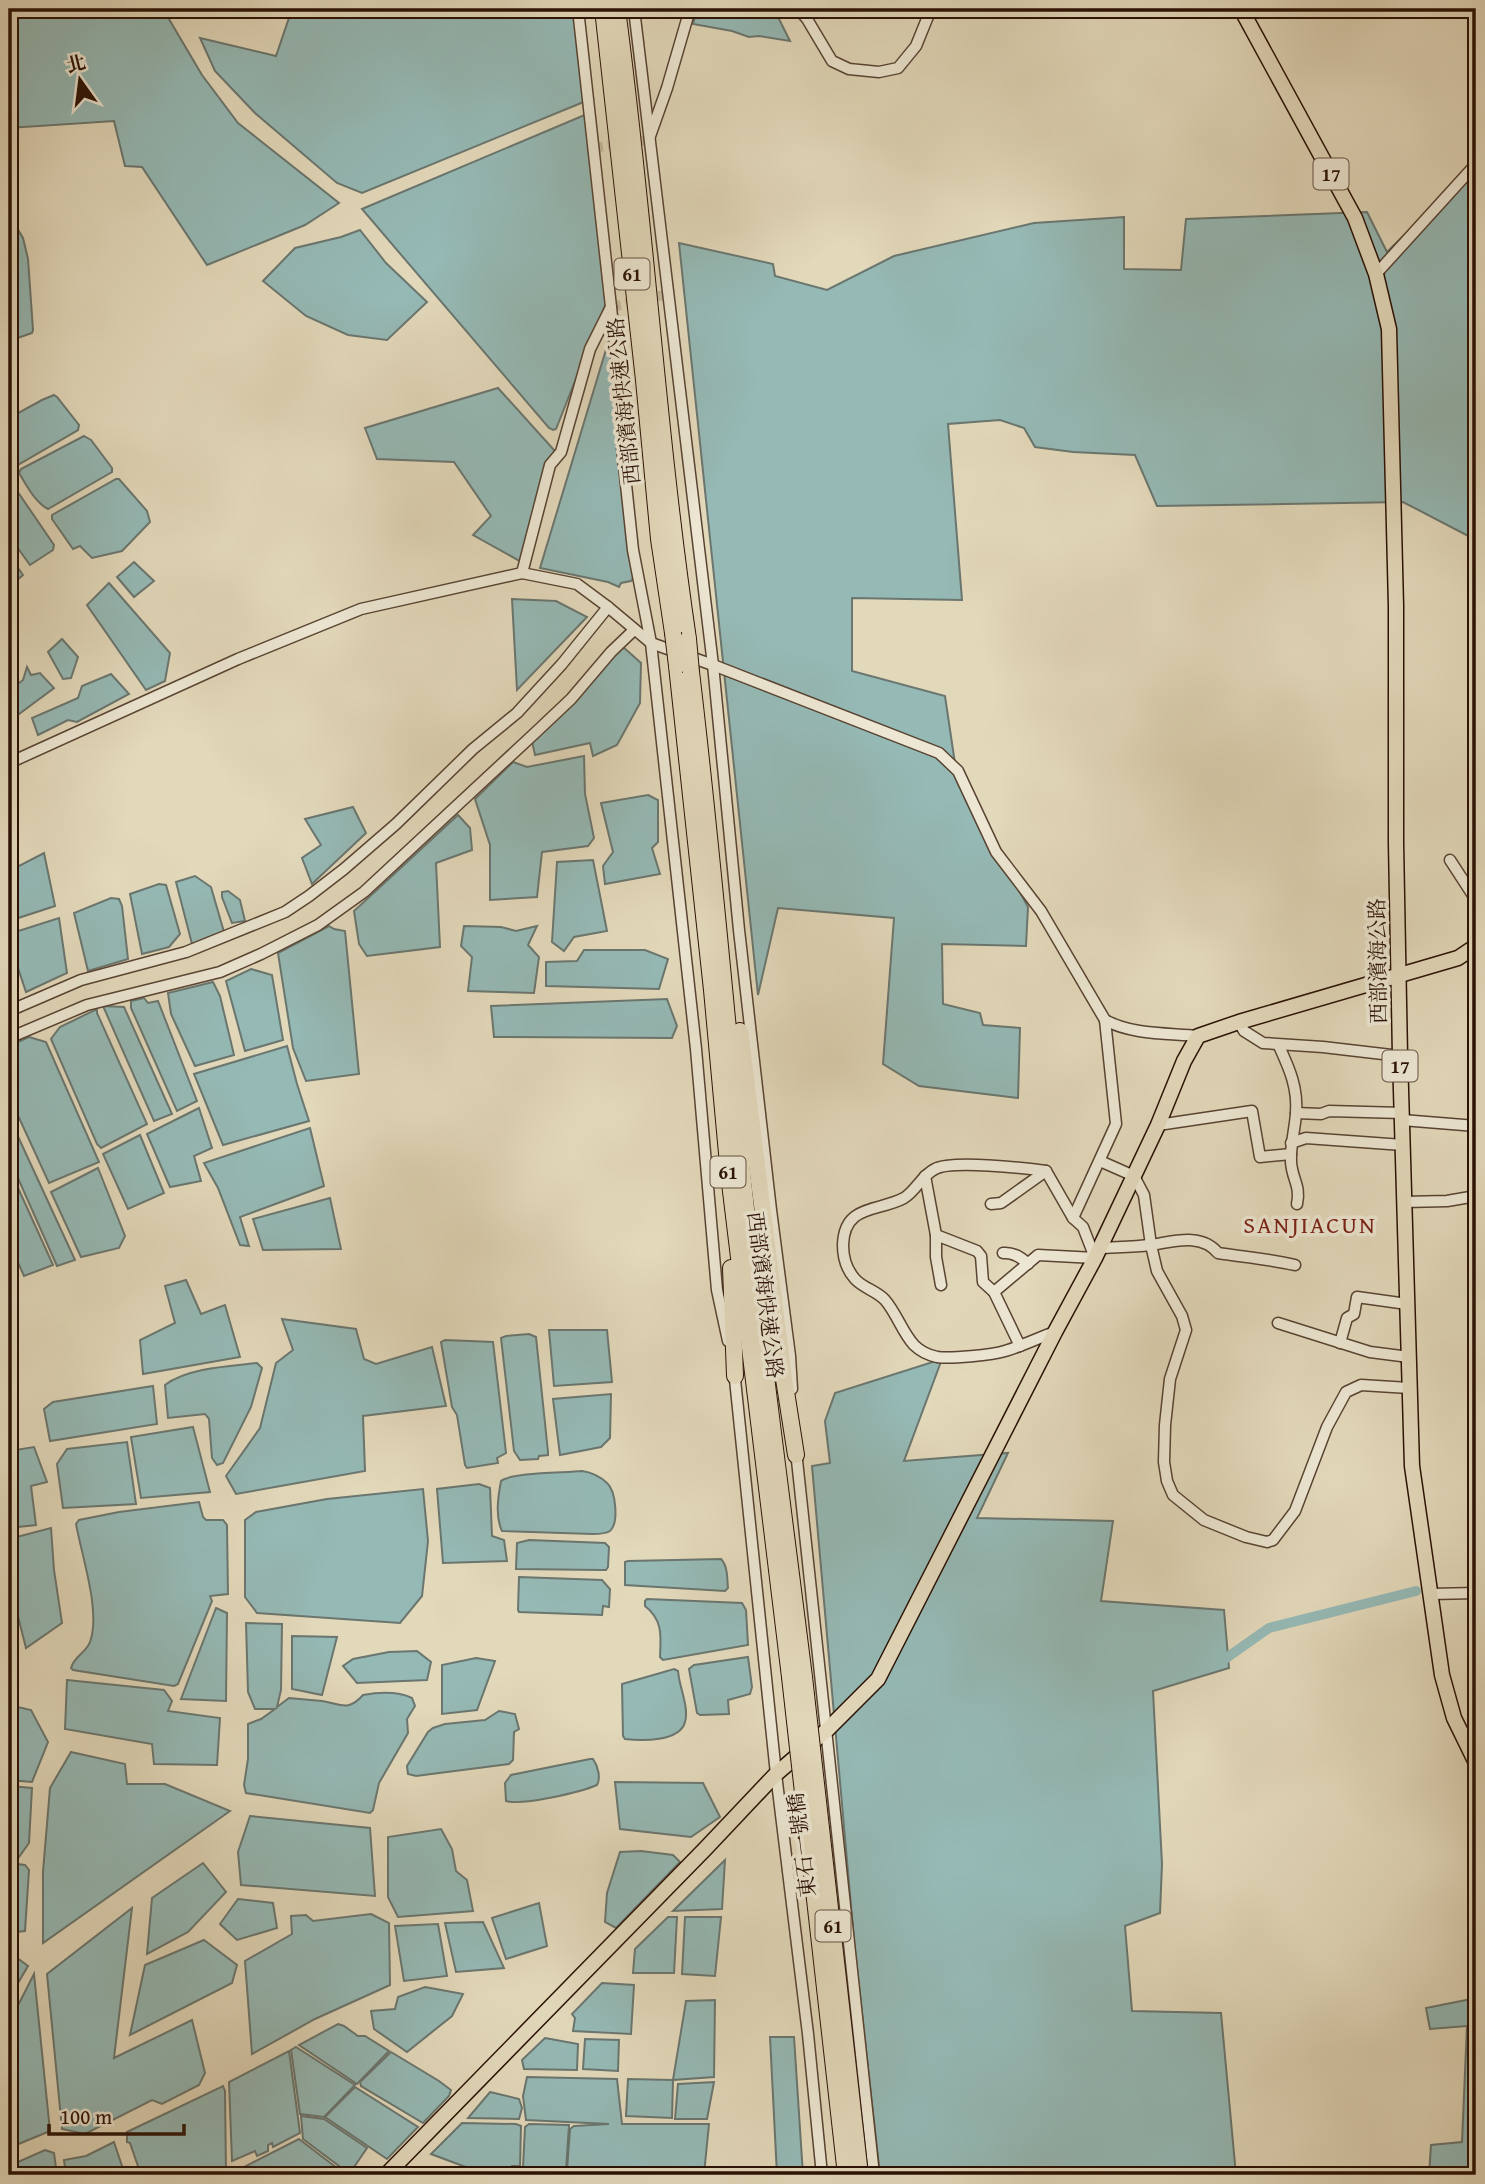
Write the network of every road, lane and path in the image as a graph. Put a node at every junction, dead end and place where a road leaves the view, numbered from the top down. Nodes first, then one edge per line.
1 (578, 9) edge
2 (603, 9) edge
3 (617, 9) edge
4 (634, 9) edge
5 (690, 9) edge
6 (798, 9) edge
7 (920, 9) edge
8 (931, 9) edge
9 (1241, 9) edge
10 (649, 140) junction
11 (1476, 164) edge
12 (1376, 274) junction
13 (611, 307) junction
14 (522, 573) junction
15 (611, 609) junction
16 (632, 628) junction
17 (680, 636) junction
18 (651, 643) junction
19 (713, 665) junction
20 (9, 762) edge
21 (704, 850) junction
22 (1450, 860) dead end
23 (1476, 900) edge
24 (1476, 946) edge
25 (1399, 974) junction
26 (9, 1011) edge
27 (1105, 1020) junction
28 (1238, 1022) junction
29 (1198, 1036) junction
30 (9, 1038) edge
31 (1279, 1046) junction
32 (1400, 1056) junction
33 (1296, 1113) junction
34 (1402, 1117) junction
35 (1158, 1125) junction
36 (1476, 1126) edge
37 (1403, 1145) junction
38 (1291, 1148) junction
39 (1100, 1161) junction
40 (1046, 1171) junction
41 (925, 1176) junction
42 (1134, 1176) junction
43 (1476, 1196) edge
44 (1404, 1202) junction
45 (990, 1204) dead end
46 (1297, 1204) dead end
47 (1073, 1218) junction
48 (936, 1235) junction
49 (1151, 1245) junction
50 (1003, 1253) dead end
51 (1098, 1253) junction
52 (1028, 1265) junction
53 (1295, 1265) dead end
54 (942, 1285) dead end
55 (995, 1292) junction
56 (1407, 1304) junction
57 (1278, 1323) dead end
58 (1055, 1332) junction
59 (1340, 1343) junction
60 (1020, 1346) junction
61 (1409, 1357) junction
62 (736, 1376) junction
63 (1409, 1388) junction
64 (796, 1455) junction
65 (1476, 1593) edge
66 (1431, 1594) junction
67 (797, 1677) junction
68 (827, 1730) junction
69 (1476, 1763) edge
70 (776, 1774) junction
71 (386, 2175) edge
72 (822, 2175) edge
73 (846, 2175) edge
74 (860, 2175) edge
75 (874, 2175) edge

1 - 13 street
2 - 17 highway, 西部濱海快速公路 / 61
3 - 17 highway, 西部濱海快速公路 / 61
4 - 10 street
5 - 10 street
6 - 8 street
7 - 8 street
9 - 12 main road, 西部濱海公路 / 17
10 - 19 street
11 - 12 street
12 - 25 main road, 西部濱海公路 / 17
13 - 14 street
13 - 18 street
14 - 15 street
14 - 20 street
15 - 16 street
15 - 26 street
16 - 18 street
16 - 30 street
17 - 21 highway, 西部濱海快速公路 / 61, bridge
18 - 19 street
18 - 62 street
19 - 27 street
19 - 64 street
21 - 62 highway
21 - 64 highway
21 - 67 highway, 西部濱海快速公路 / 61
22 - 23 street
24 - 25 main road
25 - 28 main road
25 - 32 main road, 西部濱海公路 / 17
27 - 29 street
27 - 39 street
28 - 29 main road
28 - 31 street
29 - 35 main road
31 - 32 street
31 - 33 street
32 - 34 main road, 西部濱海公路 / 17
33 - 34 street
33 - 38 street
34 - 36 street
34 - 37 main road, 西部濱海公路 / 17
35 - 38 street
35 - 42 main road
37 - 38 street
37 - 44 main road, 西部濱海公路 / 17
38 - 46 street
39 - 42 street
39 - 47 street
40 - 41 street
40 - 45 street
40 - 47 street
41 - 48 street
41 - 60 street
42 - 49 street
42 - 51 main road
43 - 44 street
44 - 56 main road, 西部濱海公路 / 17
47 - 51 street
48 - 54 street
48 - 55 street
49 - 51 street
49 - 53 street
49 - 63 street
50 - 52 street
51 - 52 street
51 - 58 main road
52 - 55 street
55 - 60 street
56 - 59 street
56 - 61 main road, 西部濱海公路 / 17
57 - 59 street
58 - 60 street
58 - 68 main road
59 - 61 street
61 - 63 main road, 西部濱海公路 / 17
62 - 70 street
63 - 66 main road, 西部濱海公路 / 17
64 - 68 street
65 - 66 street
66 - 69 main road, 西部濱海公路 / 17
67 - 73 highway, 東石一號橋 / 61, bridge
67 - 74 highway, 東石一號橋 / 61, bridge
68 - 70 main road
68 - 75 street
70 - 71 main road
70 - 72 street

